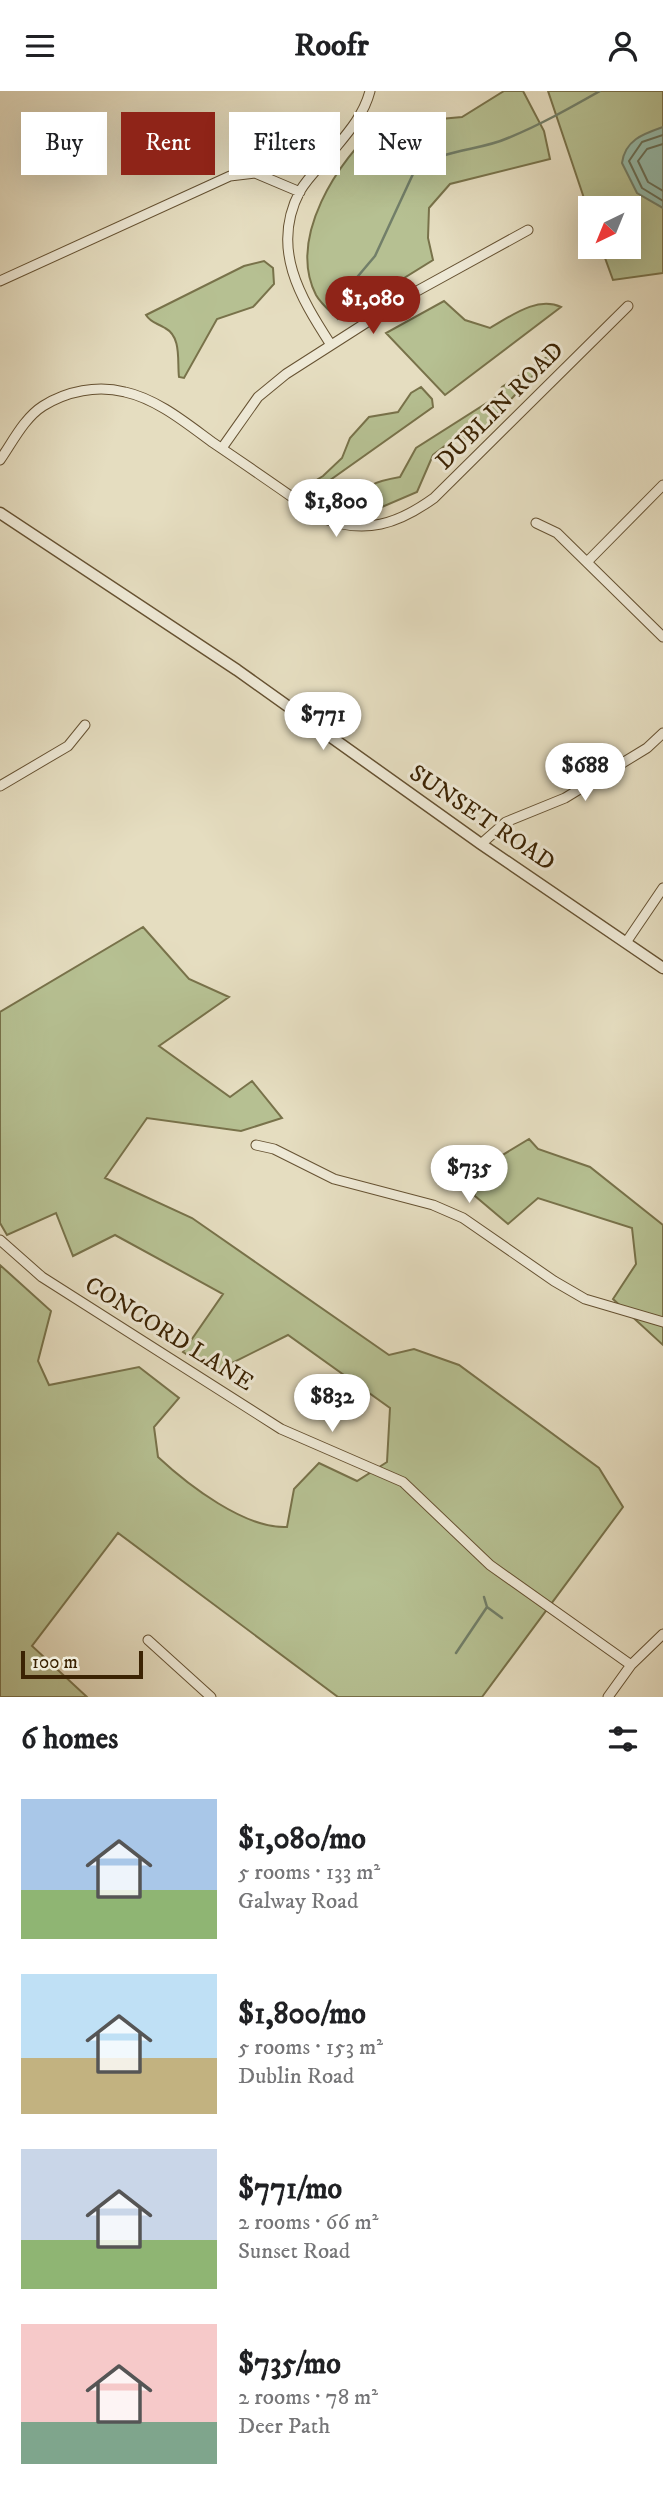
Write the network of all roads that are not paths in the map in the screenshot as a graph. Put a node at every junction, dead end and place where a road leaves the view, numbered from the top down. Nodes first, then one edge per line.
1 (370, 91) edge
2 (300, 191) junction
3 (528, 230) dead end
4 (0, 281) edge
5 (628, 306) dead end
6 (331, 345) junction
7 (222, 448) junction
8 (0, 460) edge
9 (663, 485) edge
10 (0, 513) edge
11 (536, 523) dead end
12 (587, 562) junction
13 (663, 637) edge
14 (85, 725) dead end
15 (663, 733) edge
16 (0, 786) edge
17 (481, 844) junction
18 (663, 888) edge
19 (627, 941) junction
20 (663, 968) edge
21 (256, 1145) dead end
22 (0, 1240) edge
23 (663, 1322) edge
24 (663, 1634) edge
25 (148, 1640) dead end
26 (631, 1665) junction
27 (211, 1697) edge
28 (608, 1697) edge

1 - 2 street
2 - 4 street
2 - 6 street
3 - 6 street
5 - 7 street, DUBLIN ROAD
6 - 7 street
7 - 8 street, DUBLIN ROAD
9 - 12 street
10 - 17 street, SUNSET ROAD
11 - 12 street
12 - 13 street
14 - 16 street
15 - 17 street
17 - 19 street, SUNSET ROAD
18 - 19 street
19 - 20 street, SUNSET ROAD
21 - 23 street
22 - 26 street, CONCORD LANE
24 - 26 street
25 - 27 street
26 - 28 street

